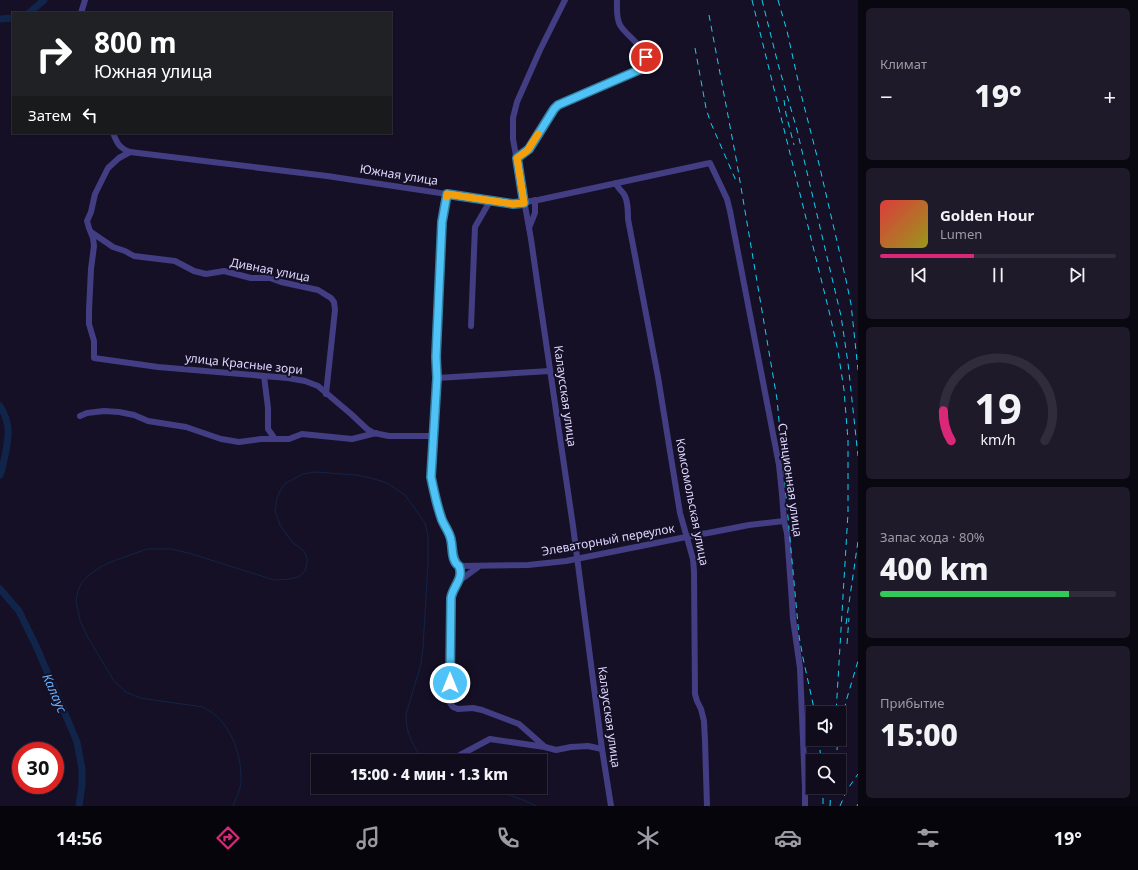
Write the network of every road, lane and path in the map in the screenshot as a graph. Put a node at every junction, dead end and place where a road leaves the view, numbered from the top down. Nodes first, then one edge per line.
1 (84, 0) edge
2 (565, 0) edge
3 (617, 0) edge
4 (81, 12) edge
5 (113, 134) edge
6 (130, 152) junction
7 (517, 158) junction
8 (710, 163) joint
9 (616, 183) junction
10 (447, 194) junction
11 (535, 200) junction
12 (490, 201) junction
13 (524, 203) junction
14 (529, 228) junction
15 (91, 232) junction
16 (470, 326) dead end
17 (550, 371) junction
18 (264, 376) junction
19 (437, 378) junction
20 (327, 380) junction
21 (318, 386) junction
22 (326, 394) junction
23 (80, 416) dead end
24 (376, 434) junction
25 (433, 436) junction
26 (276, 439) junction
27 (784, 521) junction
28 (687, 537) junction
29 (577, 559) junction
30 (459, 566) junction
31 (478, 566) junction
32 (458, 582) junction
33 (545, 747) junction
34 (602, 749) junction
35 (462, 754) edge
36 (611, 806) edge
37 (707, 806) edge
38 (805, 806) edge

1 - 4 street
2 - 7 street, Калаусская улица
3 - 7 street
5 - 6 street
6 - 10 street, Южная улица
6 - 15 street
7 - 13 street, Калаусская улица
8 - 9 street, Южная улица
8 - 27 street, Станционная улица
9 - 11 street, Южная улица
9 - 28 street, Комсомольская улица
10 - 12 street, Южная улица
10 - 19 street
11 - 13 street, Южная улица
11 - 14 street
12 - 13 street, Южная улица
12 - 16 street
13 - 14 street, Калаусская улица
14 - 17 street, Калаусская улица
15 - 18 street, улица Красные зори
15 - 20 street, Дивная улица
17 - 19 street
17 - 29 street, Калаусская улица
18 - 21 street, улица Красные зори
18 - 26 street
19 - 25 street
20 - 21 street
20 - 22 street, Дивная улица
21 - 22 street, улица Красные зори
22 - 24 street, улица Красные зори
23 - 26 street
24 - 25 street
24 - 26 street
25 - 30 street
27 - 28 street, Элеваторный переулок
27 - 38 street, Станционная улица
28 - 29 street, Элеваторный переулок
28 - 37 street, Комсомольская улица
29 - 31 street, Элеваторный переулок
29 - 34 street, Калаусская улица
30 - 31 street, Элеваторный переулок
30 - 32 street
31 - 32 street
32 - 33 street
33 - 34 street
33 - 35 street
34 - 36 street, Калаусская улица

